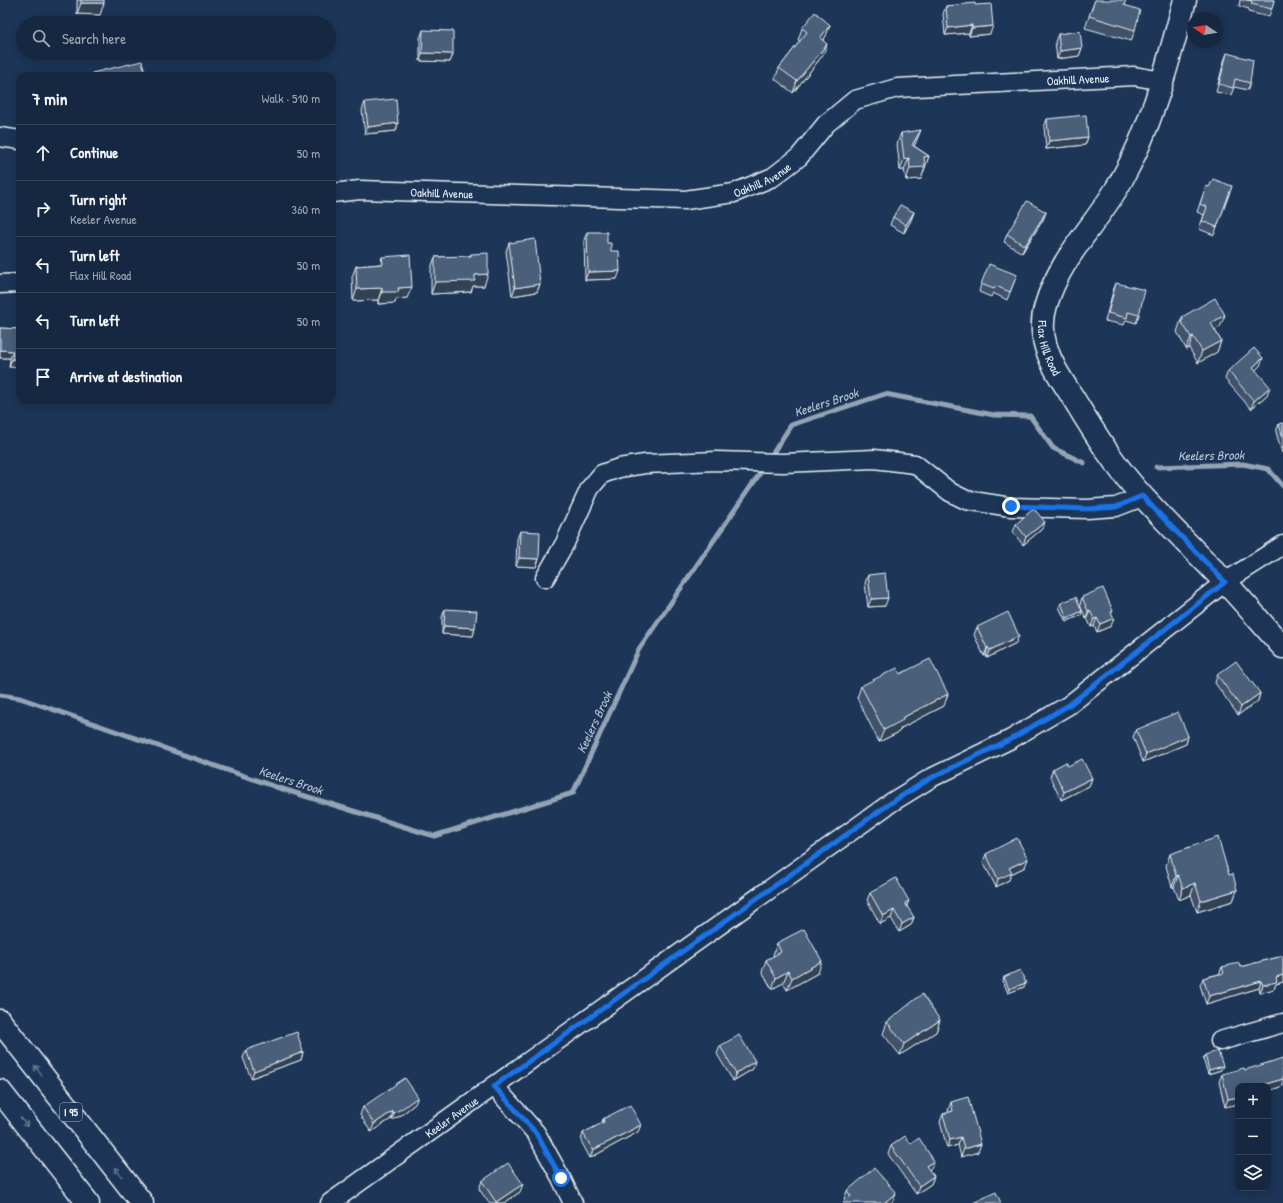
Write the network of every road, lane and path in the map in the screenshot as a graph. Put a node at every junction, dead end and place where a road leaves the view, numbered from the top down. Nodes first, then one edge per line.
1 (1185, 0) edge
2 (1163, 81) junction
3 (0, 137) edge
4 (16, 139) edge
5 (336, 192) edge
6 (16, 283) edge
7 (0, 284) edge
8 (1142, 496) junction
9 (1283, 545) edge
10 (545, 578) dead end
11 (1225, 582) junction
12 (1283, 647) edge
13 (0, 1021) edge
14 (1283, 1023) edge
15 (1220, 1041) dead end
16 (494, 1086) junction
17 (0, 1091) edge
18 (88, 1203) edge
19 (142, 1203) edge
20 (330, 1203) edge
21 (572, 1203) edge

1 - 2 main road, Flax Hill Road
2 - 5 street, Oakhill Avenue
2 - 8 main road, Flax Hill Road
3 - 4 street
6 - 7 street
8 - 10 street
8 - 11 main road, Flax Hill Road
9 - 11 street, Keeler Avenue
11 - 12 main road, Flax Hill Road
11 - 16 street, Keeler Avenue
19 -> 13 main road, I 95
14 - 15 street
16 - 20 street, Keeler Avenue
16 - 21 street
17 -> 18 main road

